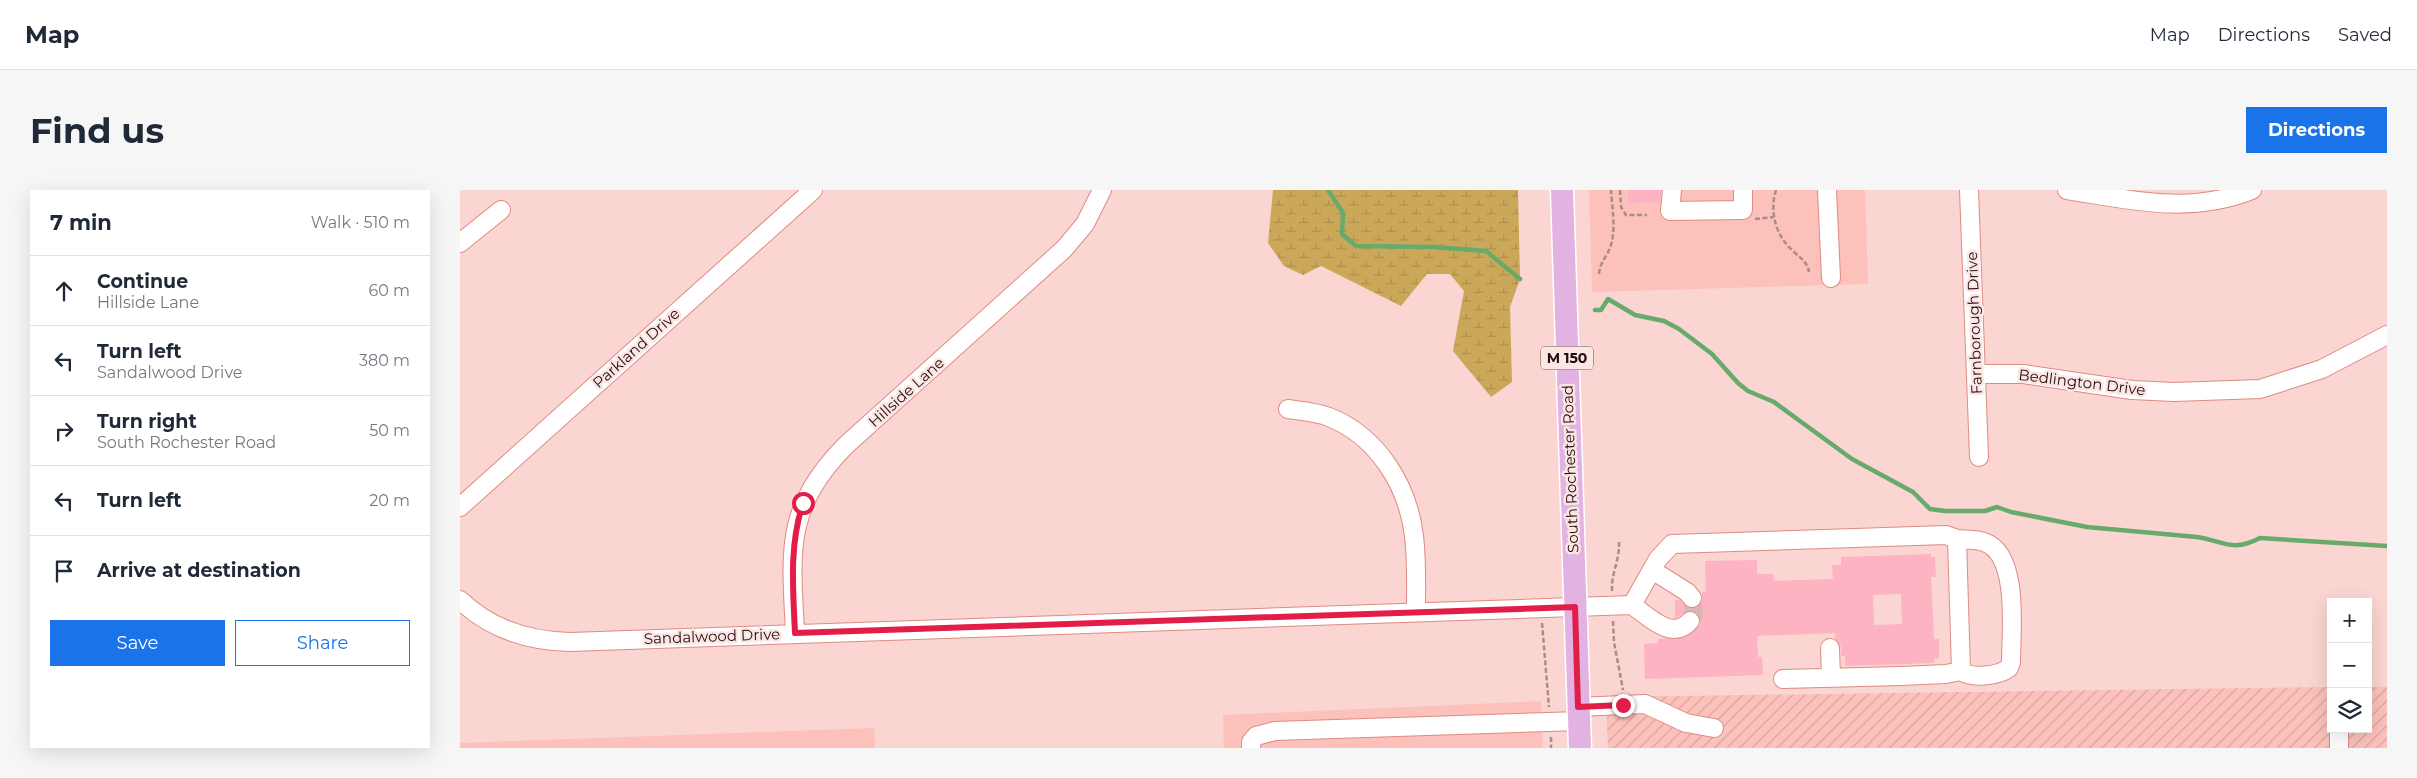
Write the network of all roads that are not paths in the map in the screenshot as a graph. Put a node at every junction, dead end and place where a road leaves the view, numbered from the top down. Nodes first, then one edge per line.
1 (813, 190) edge
2 (1102, 190) edge
3 (1562, 190) edge
4 (1672, 190) edge
5 (1743, 190) edge
6 (1827, 190) edge
7 (1969, 190) edge
8 (2067, 190) edge
9 (2252, 190) edge
10 (2174, 197) edge
11 (501, 210) dead end
12 (460, 243) edge
13 (1831, 278) dead end
14 (2387, 335) edge
15 (1976, 374) junction
16 (1288, 410) dead end
17 (1979, 457) dead end
18 (460, 506) edge
19 (1957, 539) junction
20 (1652, 570) junction
21 (1692, 598) dead end
22 (460, 600) edge
23 (1632, 605) junction
24 (1575, 607) junction
25 (1416, 612) junction
26 (1690, 621) dead end
27 (795, 633) junction
28 (1830, 648) dead end
29 (1961, 670) junction
30 (1832, 678) junction
31 (1783, 679) dead end
32 (1578, 714) junction
33 (1714, 728) dead end
34 (2339, 733) edge
35 (1251, 748) edge
36 (1580, 748) edge
37 (2339, 748) edge

1 - 18 street, Parkland Drive
2 - 27 street, Hillside Lane
3 - 24 main road, South Rochester Road / M 150
4 - 5 street
6 - 13 street
7 - 15 street, Farnborough Drive
8 - 10 street
9 - 10 street
11 - 12 street
14 - 15 street, Bedlington Drive
15 - 17 street, Farnborough Drive
16 - 25 street
19 - 20 street
19 - 29 street
19 - 29 street
20 - 21 street
20 - 23 street
22 - 27 street, Sandalwood Drive
23 - 24 street, Sandalwood Drive
23 - 26 street
24 - 25 street, Sandalwood Drive
24 - 32 main road, South Rochester Road / M 150
25 - 27 street, Sandalwood Drive
28 - 30 street
29 - 30 street
30 - 31 street
32 - 33 street
32 - 35 street
32 - 36 main road, South Rochester Road / M 150
34 - 37 street

